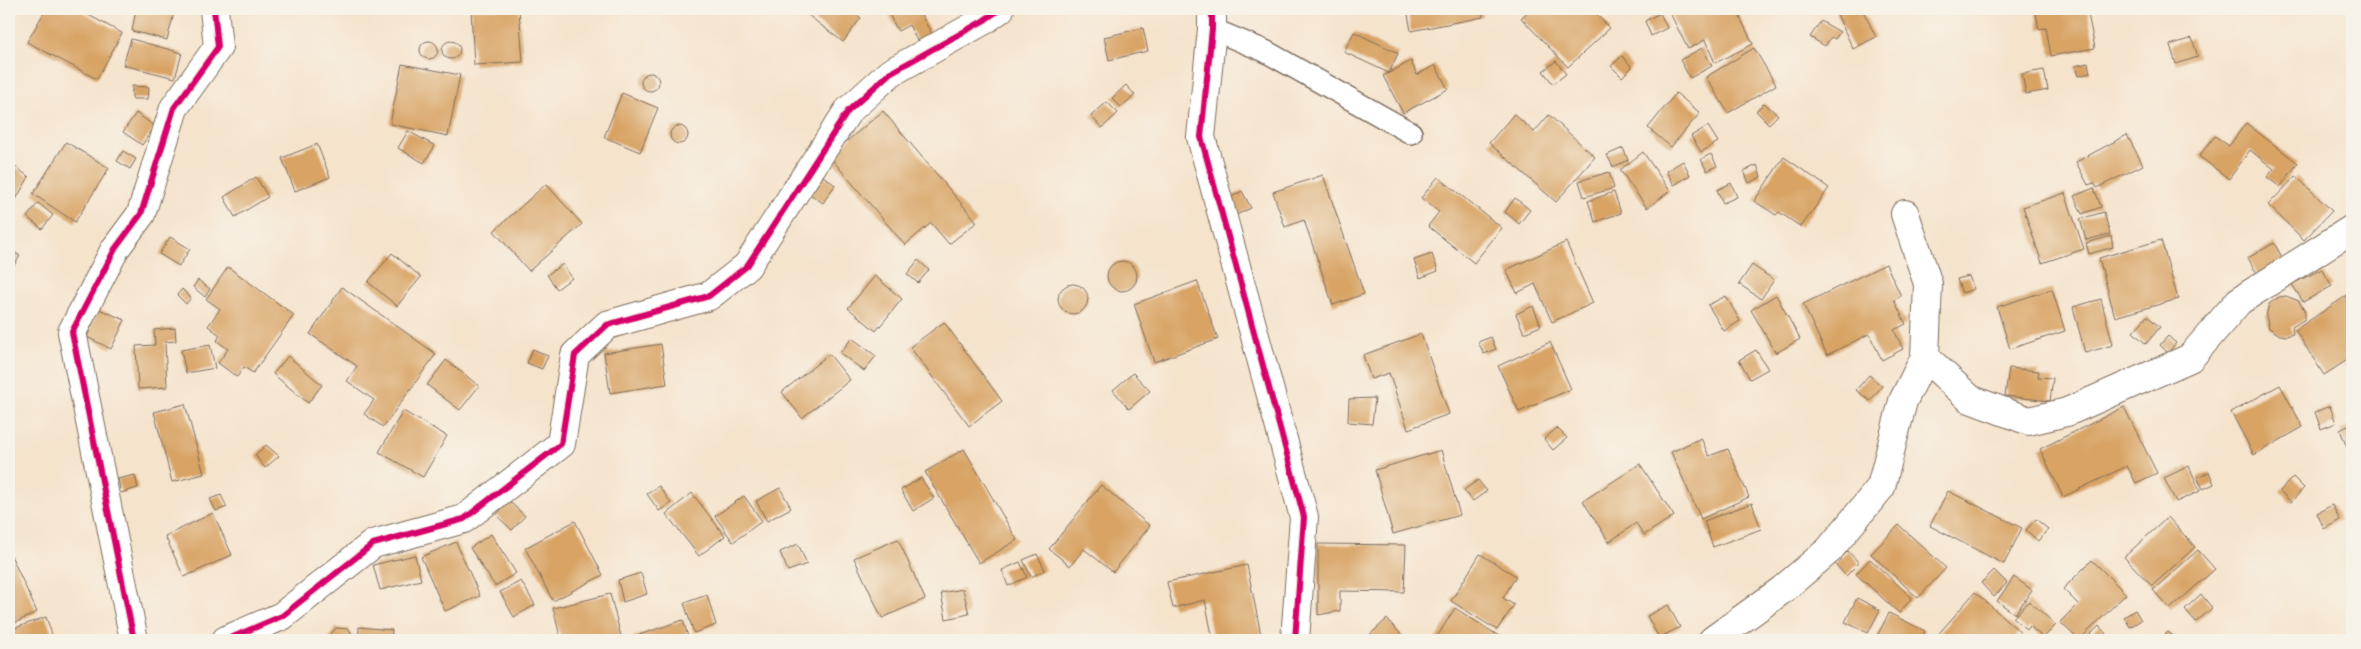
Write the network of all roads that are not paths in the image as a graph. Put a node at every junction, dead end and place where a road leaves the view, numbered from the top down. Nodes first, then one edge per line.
1 (214, 9) edge
2 (1000, 9) edge
3 (1212, 19) edge
4 (1411, 133) dead end
5 (1905, 214) dead end
6 (2352, 229) edge
7 (1925, 357) junction
8 (134, 640) edge
9 (226, 640) edge
10 (1295, 640) edge
11 (1713, 640) edge

1 - 8 street
2 - 9 street
3 - 4 lane
3 - 10 street
5 - 7 street
6 - 7 street
7 - 11 street

